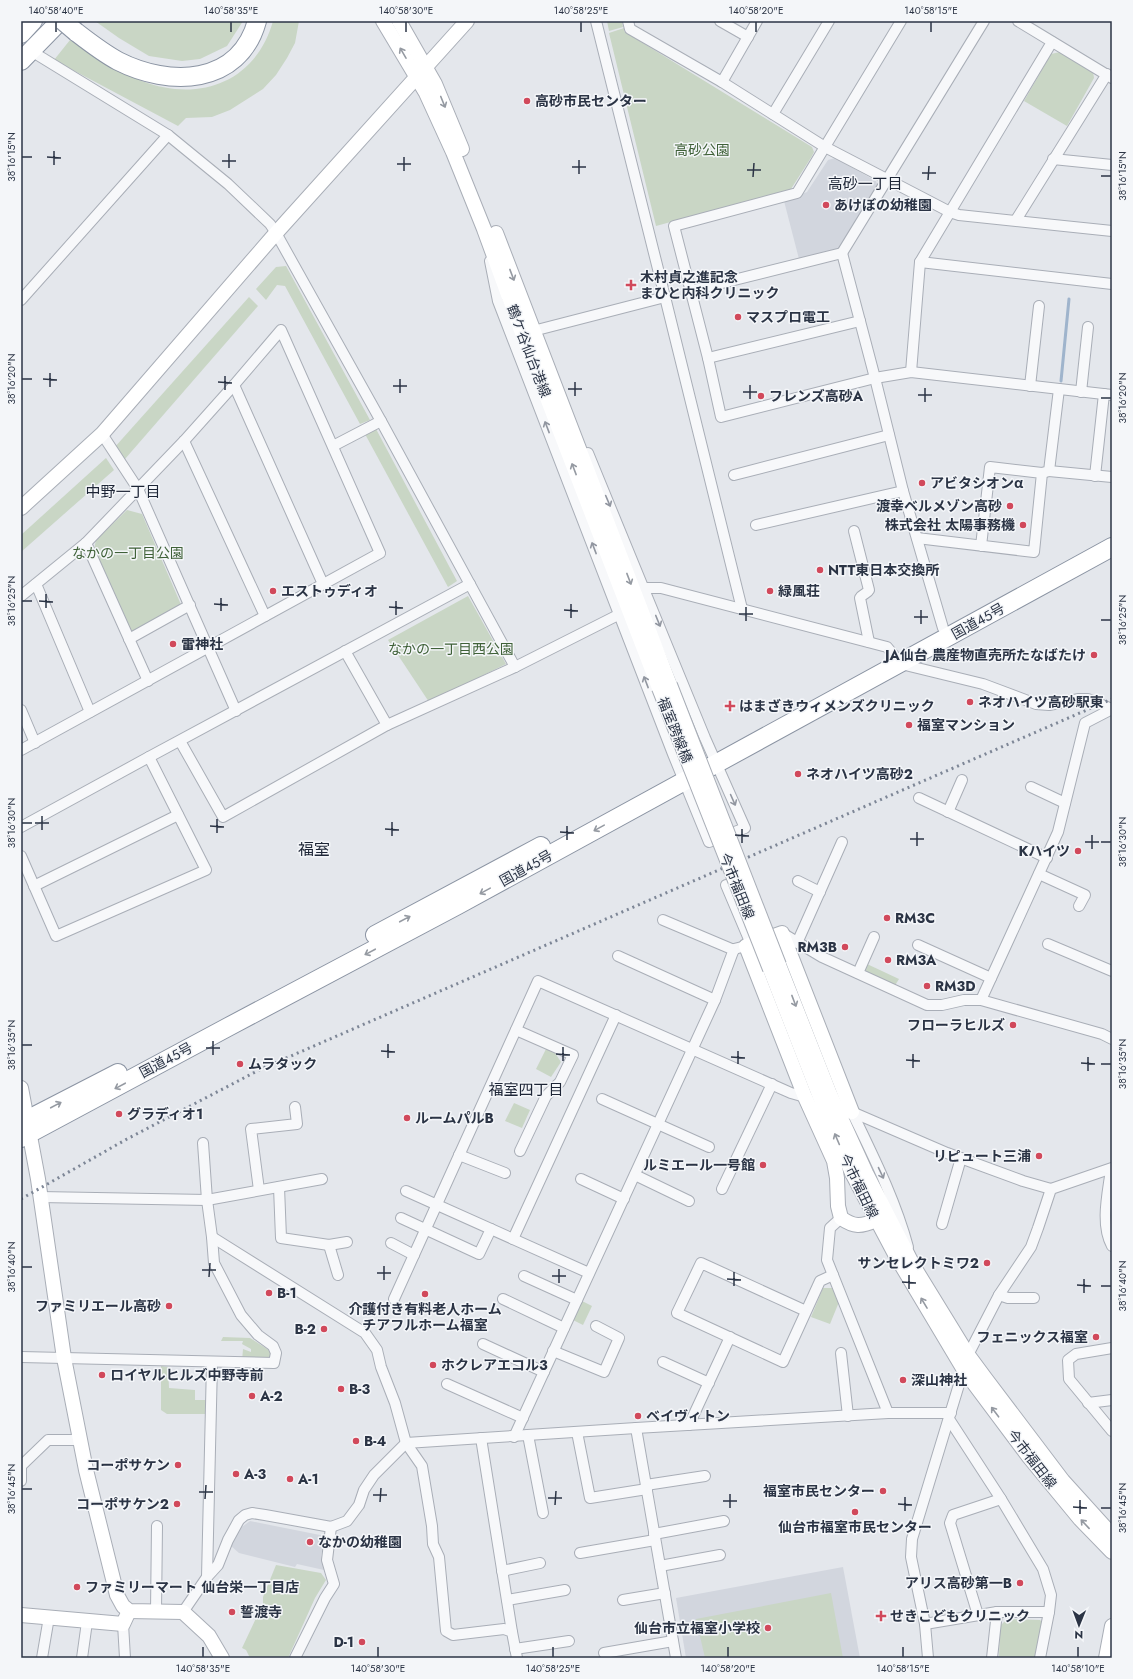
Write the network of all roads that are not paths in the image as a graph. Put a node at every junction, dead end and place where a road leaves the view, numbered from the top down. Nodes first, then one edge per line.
1 (33, 21) edge
2 (52, 21) edge
3 (60, 21) edge
4 (248, 21) edge
5 (258, 21) edge
6 (383, 21) edge
7 (399, 21) edge
8 (466, 21) edge
9 (596, 21) edge
10 (628, 21) edge
11 (720, 21) edge
12 (757, 21) edge
13 (829, 21) edge
14 (901, 21) edge
15 (984, 21) edge
16 (1018, 21) edge
17 (74, 25) edge
18 (21, 34) edge
19 (748, 37) junction
20 (1052, 42) junction
21 (26, 57) edge
22 (422, 72) junction
23 (1110, 76) edge
24 (722, 82) junction
25 (773, 114) junction
26 (168, 135) junction
27 (825, 147) junction
28 (1053, 159) junction
29 (1112, 165) edge
30 (886, 180) junction
31 (950, 212) junction
32 (1016, 220) junction
33 (484, 229) junction
34 (1112, 231) edge
35 (276, 233) junction
36 (842, 253) junction
37 (920, 262) junction
38 (1112, 284) edge
39 (690, 291) junction
40 (665, 297) junction
41 (21, 300) edge
42 (1039, 306) dead end
43 (860, 321) junction
44 (1088, 328) dead end
45 (533, 331) junction
46 (541, 350) junction
47 (708, 358) junction
48 (911, 372) junction
49 (876, 378) junction
50 (234, 385) junction
51 (1030, 386) junction
52 (1059, 389) junction
53 (1081, 392) junction
54 (1108, 395) edge
55 (381, 421) junction
56 (102, 434) junction
57 (889, 435) junction
58 (184, 441) junction
59 (333, 446) junction
60 (1046, 472) junction
61 (734, 475) dead end
62 (1095, 476) junction
63 (1112, 477) edge
64 (138, 489) junction
65 (904, 491) junction
66 (21, 508) edge
67 (756, 525) dead end
68 (854, 531) dead end
69 (1112, 536) edge
70 (917, 538) junction
71 (86, 543) junction
72 (981, 546) junction
73 (1112, 547) edge
74 (36, 584) junction
75 (323, 584) junction
76 (470, 584) junction
77 (644, 588) junction
78 (21, 596) edge
79 (190, 605) junction
80 (742, 609) junction
81 (620, 614) junction
82 (265, 616) junction
83 (942, 628) junction
84 (129, 639) junction
85 (869, 642) junction
86 (208, 647) junction
87 (345, 651) junction
88 (898, 659) junction
89 (515, 667) junction
90 (148, 681) junction
91 (664, 686) junction
92 (1112, 709) edge
93 (21, 710) edge
94 (236, 710) junction
95 (90, 712) junction
96 (387, 725) junction
97 (180, 741) junction
98 (35, 742) junction
99 (21, 750) edge
100 (149, 756) junction
101 (698, 768) junction
102 (962, 780) dead end
103 (1031, 787) dead end
104 (919, 798) dead end
105 (1065, 803) junction
106 (948, 812) junction
107 (178, 815) junction
108 (21, 827) edge
109 (842, 842) dead end
110 (21, 856) edge
111 (1047, 858) junction
112 (1039, 874) junction
113 (798, 882) dead end
114 (34, 886) junction
115 (726, 886) dead end
116 (820, 892) junction
117 (1079, 906) dead end
118 (663, 920) dead end
119 (782, 933) junction
120 (874, 936) dead end
121 (797, 943) junction
122 (1048, 944) dead end
123 (918, 945) dead end
124 (744, 947) junction
125 (618, 956) dead end
126 (775, 967) junction
127 (1112, 971) edge
128 (858, 973) junction
129 (991, 978) junction
130 (715, 1000) junction
131 (981, 1000) junction
132 (616, 1015) junction
133 (516, 1030) junction
134 (1112, 1039) edge
135 (692, 1049) junction
136 (772, 1084) junction
137 (21, 1088) edge
138 (805, 1097) junction
139 (602, 1099) dead end
140 (294, 1106) dead end
141 (852, 1112) junction
142 (658, 1124) junction
143 (25, 1129) edge
144 (203, 1143) dead end
145 (709, 1147) dead end
146 (520, 1151) dead end
147 (459, 1155) junction
148 (961, 1158) junction
149 (1111, 1169) edge
150 (504, 1173) dead end
151 (635, 1175) junction
152 (322, 1179) dead end
153 (581, 1179) dead end
154 (278, 1187) junction
155 (722, 1189) dead end
156 (1051, 1189) junction
157 (259, 1190) junction
158 (406, 1191) dead end
159 (40, 1197) junction
160 (624, 1199) junction
161 (207, 1200) junction
162 (689, 1201) dead end
163 (437, 1205) junction
164 (401, 1218) dead end
165 (841, 1218) junction
166 (876, 1220) junction
167 (942, 1224) dead end
168 (492, 1229) junction
169 (426, 1230) junction
170 (212, 1237) junction
171 (513, 1239) junction
172 (347, 1242) dead end
173 (391, 1243) dead end
174 (329, 1245) junction
175 (1112, 1246) edge
176 (414, 1255) junction
177 (914, 1267) junction
178 (590, 1273) junction
179 (338, 1275) dead end
180 (833, 1275) junction
181 (524, 1276) dead end
182 (999, 1295) junction
183 (1034, 1298) dead end
184 (394, 1299) dead end
185 (503, 1299) dead end
186 (577, 1300) junction
187 (806, 1311) junction
188 (596, 1326) dead end
189 (564, 1328) junction
190 (730, 1337) junction
191 (482, 1344) dead end
192 (1112, 1348) edge
193 (554, 1351) junction
194 (841, 1353) dead end
195 (968, 1355) junction
196 (21, 1357) edge
197 (64, 1358) junction
198 (663, 1362) dead end
199 (212, 1363) junction
200 (964, 1370) junction
201 (544, 1372) junction
202 (709, 1383) junction
203 (447, 1384) dead end
204 (1112, 1400) edge
205 (1088, 1403) junction
206 (888, 1413) junction
207 (848, 1416) junction
208 (950, 1416) junction
209 (523, 1418) junction
210 (689, 1425) junction
211 (636, 1428) junction
212 (1112, 1431) edge
213 (577, 1432) junction
214 (528, 1435) junction
215 (514, 1437) junction
216 (481, 1438) junction
217 (80, 1440) junction
218 (406, 1443) junction
219 (705, 1476) dead end
220 (21, 1481) edge
221 (646, 1487) junction
222 (1001, 1499) junction
223 (543, 1513) dead end
224 (724, 1521) dead end
225 (157, 1526) dead end
226 (331, 1528) junction
227 (1112, 1534) edge
228 (655, 1537) junction
229 (1112, 1552) edge
230 (580, 1553) dead end
231 (720, 1555) dead end
232 (540, 1563) dead end
233 (660, 1566) junction
234 (502, 1571) junction
235 (207, 1577) junction
236 (565, 1590) dead end
237 (665, 1593) junction
238 (506, 1600) junction
239 (623, 1600) dead end
240 (129, 1611) junction
241 (156, 1611) junction
242 (183, 1612) junction
243 (997, 1612) junction
244 (1049, 1612) junction
245 (21, 1615) edge
246 (978, 1615) junction
247 (49, 1617) junction
248 (87, 1622) junction
249 (123, 1624) junction
250 (925, 1624) junction
251 (1112, 1626) edge
252 (512, 1632) junction
253 (569, 1641) dead end
254 (673, 1641) junction
255 (604, 1653) dead end
256 (516, 1654) edge
257 (42, 1658) edge
258 (82, 1658) edge
259 (125, 1658) edge
260 (222, 1658) edge
261 (295, 1658) edge
262 (676, 1658) edge
263 (928, 1658) edge
264 (992, 1658) edge
265 (1040, 1658) edge
266 (1106, 1658) edge

1 - 18 highway
2 - 21 highway
3 - 21 highway
4 - 17 highway
5 - 17 highway
22 -> 6 street, 鶴ケ谷仙台港線
7 - 22 street, 鶴ケ谷仙台港線
8 - 22 street
9 - 40 street
10 - 24 street
11 - 19 street
12 - 19 street
13 - 25 street
14 - 27 street
15 - 30 street
16 - 20 street
19 - 24 street
20 - 23 street
20 - 31 street
21 - 26 street
22 - 33 street, 鶴ケ谷仙台港線
22 - 35 street
22 -> 45 street, 鶴ケ谷仙台港線
23 - 28 street
24 - 25 street
25 - 27 street
26 - 35 street
26 - 41 street
27 - 30 street
27 - 39 street
28 - 29 street
28 - 32 street
30 - 31 street
30 - 36 street
31 - 32 street
31 - 37 street
32 - 34 street
81 -> 33 street
91 -> 33 street, 鶴ケ谷仙台港線
35 - 55 street
35 - 56 street
36 - 39 street
36 - 43 street
37 - 38 street
37 - 48 street
39 - 47 street
40 - 45 street
40 - 80 street
42 - 51 street
43 - 47 street
43 - 49 street
44 - 53 street
45 - 46 street, 鶴ケ谷仙台港線
46 -> 77 street
46 -> 91 street, 鶴ケ谷仙台港線
47 - 49 street
48 - 49 street
48 - 51 street
49 - 57 street
50 - 58 street
50 - 59 street
50 - 75 street
51 - 52 street
52 - 53 street
52 - 60 street
53 - 54 street
54 - 62 street
55 - 59 street
55 - 76 street
56 - 64 street
56 - 66 street
57 - 61 street
57 - 65 street
58 - 64 street
58 - 82 street
59 - 75 street
60 - 62 street
60 - 72 street
60 - 72 street
62 - 63 street
64 - 71 street
64 - 79 street
65 - 67 street
65 - 70 street
68 - 85 street
69 - 83 highway, 国道45号
70 - 72 street
70 - 83 street
71 - 74 street
71 - 84 street
73 - 88 highway, 国道45号
74 - 78 street
74 - 95 street
75 - 82 street
76 - 87 street
76 - 89 street
77 - 80 street
77 -> 101 street
79 - 84 street
79 - 86 street
80 - 85 street
81 - 89 street
101 -> 81 street
82 - 86 street
83 - 88 highway, 国道45号
84 - 90 street
85 - 88 street
86 - 90 street
86 - 94 street
87 - 94 street
87 - 96 street
88 - 92 street
88 - 101 highway, 国道45号
89 - 96 street
90 - 95 street
91 - 101 street, 福室跨線橋, bridge
92 - 105 street
93 - 98 street
94 - 97 street
95 - 98 street
96 - 97 street
97 - 100 street
98 - 99 street
100 - 107 street
100 - 108 street
101 -> 101 street
101 - 126 street, 今市福田線, bridge
101 - 143 highway, 国道45号
102 - 106 street
103 - 105 street
104 - 106 street
105 - 111 street
106 - 111 street
107 - 114 street
107 - 114 street
109 - 116 street
110 - 114 street
111 - 112 street
112 - 117 street
112 - 129 street
113 - 116 street
115 - 124 street
116 - 121 street
118 - 124 street
119 - 121 street
119 - 124 street
119 - 141 street
120 - 128 street
121 - 128 street
122 - 127 street
123 - 129 street
124 - 130 street
124 - 138 street
125 - 130 street
166 -> 126 street, 今市福田線
126 -> 177 street, 今市福田線
128 - 131 street
129 - 131 street
130 - 135 street
131 - 134 street
132 - 133 street
132 - 135 street
132 - 171 street
133 - 146 street
133 - 147 street
135 - 136 street
135 - 142 street
136 - 138 street
136 - 155 street
137 - 143 street
138 - 165 street
139 - 142 street
140 - 157 street
141 - 148 street
141 -> 177 street
142 - 145 street
142 - 151 street
143 - 159 street
144 - 161 street
147 - 150 street
147 - 163 street
148 - 156 street
148 - 167 street
149 - 156 street
149 - 175 street
151 - 160 street
151 - 162 street
152 - 154 street
153 - 160 street
154 - 157 street
154 - 174 street
156 - 182 street
157 - 161 street
158 - 163 street
159 - 161 street
159 - 197 street
160 - 178 street
161 - 170 street
163 - 168 street
163 - 169 street
164 - 169 street
165 - 166 street
165 - 180 street
200 -> 166 street, 今市福田線
168 - 169 street
168 - 171 street
169 - 176 street
170 - 199 street
170 - 218 street
171 - 178 street
172 - 174 street
173 - 176 street
174 - 179 street
176 - 184 street
177 - 195 street, 今市福田線
178 - 186 street
180 - 187 street
180 - 206 street
181 - 186 street
182 - 183 street
182 - 195 street
185 - 189 street
186 - 189 street
187 - 190 street
187 - 190 street
188 - 193 street
189 - 193 street
190 - 202 street
191 - 201 street
192 - 205 street
193 - 201 street
194 - 207 street
195 - 200 street
195 - 227 street, 今市福田線
196 - 197 street
197 - 199 street
197 - 217 street
198 - 202 street
199 - 235 street
200 - 208 street
229 -> 200 street, 今市福田線
201 - 209 street
202 - 210 street
203 - 209 street
204 - 205 street
205 - 212 street
206 - 207 street
206 - 208 street
207 - 210 street
208 - 222 street
208 - 250 street
209 - 215 street
210 - 211 street
211 - 213 street
211 - 221 street
213 - 214 street
213 - 221 street
214 - 215 street
214 - 223 street
215 - 216 street
216 - 218 street
216 - 234 street
217 - 220 street
217 - 240 street
218 - 226 street
218 - 252 street
219 - 221 street
221 - 228 street
222 - 244 street
222 - 246 street
224 - 228 street
225 - 241 street
226 - 235 street
226 - 261 street
228 - 230 street
228 - 233 street
231 - 233 street
232 - 234 street
233 - 237 street
234 - 238 street
235 - 242 street
236 - 238 street
237 - 239 street
237 - 254 street
238 - 252 street
240 - 241 street
240 - 249 street
241 - 242 street
242 - 260 street
243 - 244 street
243 - 246 street
243 - 264 street
244 - 265 street
245 - 247 street
246 - 250 street
247 - 248 street
247 - 257 street
248 - 249 street
248 - 258 street
249 - 259 street
250 - 263 street
251 - 266 street
252 - 256 street
253 - 256 street
254 - 255 street
254 - 262 street

